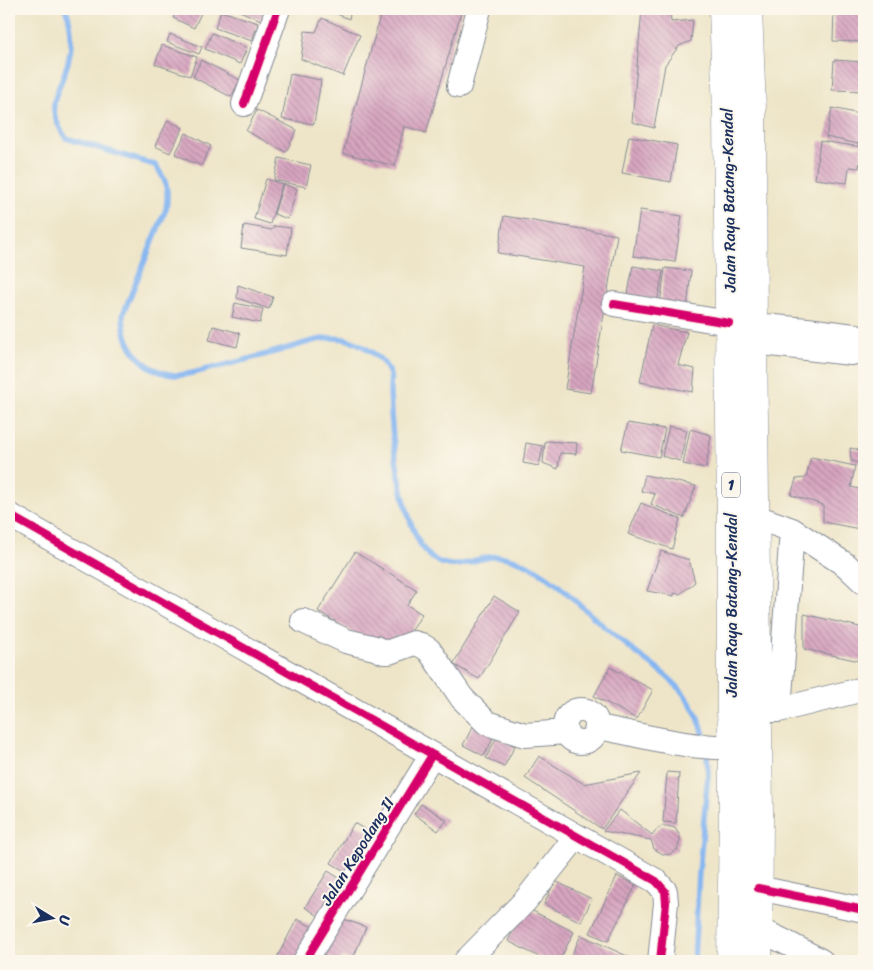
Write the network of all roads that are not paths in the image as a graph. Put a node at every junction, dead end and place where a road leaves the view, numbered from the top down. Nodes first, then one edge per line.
1 (278, 9) edge
2 (479, 9) edge
3 (723, 9) edge
4 (748, 9) edge
5 (459, 86) dead end
6 (244, 104) dead end
7 (614, 304) dead end
8 (741, 333) junction
9 (864, 342) edge
10 (864, 350) edge
11 (9, 515) edge
12 (744, 516) junction
13 (792, 530) junction
14 (864, 582) edge
15 (303, 621) dead end
16 (864, 689) edge
17 (769, 710) junction
18 (731, 712) junction
19 (724, 748) junction
20 (432, 754) junction
21 (577, 836) junction
22 (758, 888) junction
23 (864, 910) edge
24 (758, 929) junction
25 (305, 961) edge
26 (466, 961) edge
27 (660, 961) edge
28 (731, 961) edge
29 (758, 961) edge
30 (821, 961) edge

1 - 6 street
2 - 5 street
3 - 8 highway, Jalan Raya Batang-Kendal / 1
4 - 8 highway, Jalan Raya Batang-Kendal / 1
7 - 8 street
8 - 9 street
8 - 10 street
8 - 12 highway, Jalan Raya Batang-Kendal / 1
11 - 20 street
12 - 13 street
12 - 17 highway, Jalan Raya Batang-Kendal / 1
12 - 18 highway, Jalan Raya Batang-Kendal / 1
13 - 14 street
13 - 17 street
15 - 19 street
16 - 17 street
17 - 18 street
17 - 22 highway, Jalan Raya Batang-Kendal / 1
18 - 19 highway, Jalan Raya Batang-Kendal / 1
19 - 28 highway, Jalan Raya Batang-Kendal / 1
20 - 21 street
20 - 25 street, Jalan Kepodang II
21 - 26 street
21 - 27 street
22 - 23 street
22 - 24 highway, Jalan Raya Batang-Kendal / 1
24 - 29 highway, Jalan Raya Batang-Kendal / 1
24 - 30 street

